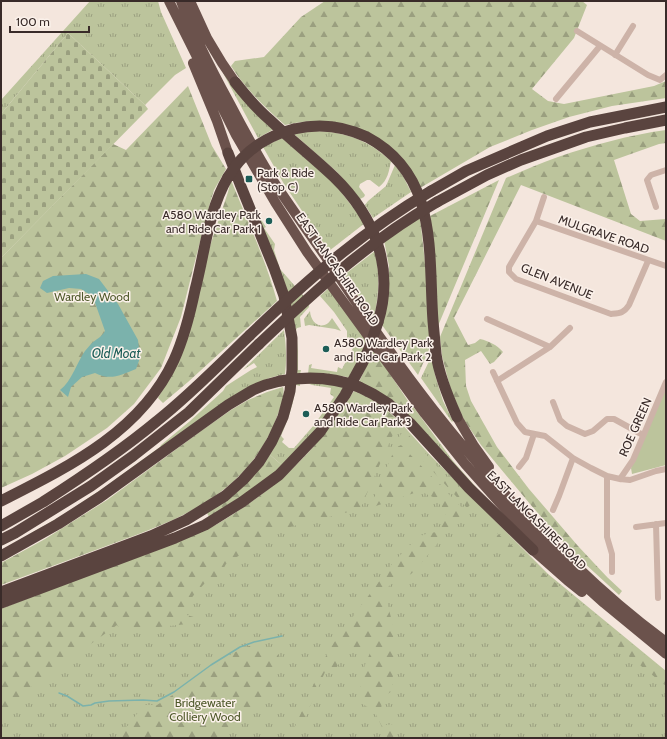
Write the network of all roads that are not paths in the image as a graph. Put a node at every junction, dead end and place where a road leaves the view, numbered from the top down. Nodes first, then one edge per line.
1 (168, 1) edge
2 (181, 1) edge
3 (190, 1) edge
4 (633, 26) dead end
5 (577, 31) dead end
6 (600, 46) junction
7 (615, 55) junction
8 (666, 76) edge
9 (235, 82) joint
10 (556, 99) dead end
11 (666, 107) edge
12 (666, 120) edge
13 (217, 121) junction
14 (244, 149) junction
15 (228, 152) joint
16 (666, 170) edge
17 (544, 197) dead end
18 (656, 207) dead end
19 (536, 221) junction
20 (648, 261) junction
21 (666, 266) edge
22 (487, 319) dead end
23 (570, 328) dead end
24 (550, 347) junction
25 (492, 372) dead end
26 (497, 381) junction
27 (666, 382) edge
28 (553, 402) dead end
29 (456, 417) joint
30 (534, 434) junction
31 (643, 435) junction
32 (573, 458) junction
33 (519, 467) dead end
34 (666, 469) edge
35 (607, 476) junction
36 (620, 480) junction
37 (1, 501) edge
38 (553, 510) dead end
39 (17, 516) junction
40 (1, 522) edge
41 (666, 523) edge
42 (656, 524) junction
43 (1, 526) edge
44 (636, 528) dead end
45 (1, 540) edge
46 (534, 550) joint
47 (561, 552) junction
48 (1, 556) edge
49 (612, 572) dead end
50 (1, 592) edge
51 (658, 598) dead end
52 (1, 602) edge
53 (629, 625) junction
54 (666, 642) edge
55 (666, 654) edge

1 - 13 highway
1 - 14 highway, EAST LANCASHIRE ROAD
2 - 47 highway, EAST LANCASHIRE ROAD
3 - 9 highway
4 - 7 street
5 - 6 street
6 - 7 street
6 - 10 street
7 - 8 street
9 - 52 highway, bridge
11 - 39 highway, bridge
12 - 45 highway, bridge
13 - 14 highway
13 - 15 highway
14 - 53 highway, EAST LANCASHIRE ROAD
15 - 50 highway
16 - 18 street
17 - 19 street, GLEN AVENUE
19 - 20 street, MULGRAVE ROAD
19 - 20 street, GLEN AVENUE
20 - 21 street, MULGRAVE ROAD
22 - 24 street
23 - 24 street
24 - 26 street
25 - 26 street
26 - 30 street
27 - 31 street, ROE GREEN
28 - 31 street
29 - 37 highway, bridge
29 - 47 highway
30 - 32 street
30 - 33 street
31 - 36 street, ROE GREEN
32 - 35 street
32 - 38 street
34 - 36 street
35 - 36 street
35 - 49 street
39 - 40 highway
39 - 43 highway
41 - 42 street
42 - 44 street
42 - 51 street
46 - 48 highway, bridge
46 - 53 highway
47 - 54 highway, EAST LANCASHIRE ROAD
53 - 55 highway, EAST LANCASHIRE ROAD

